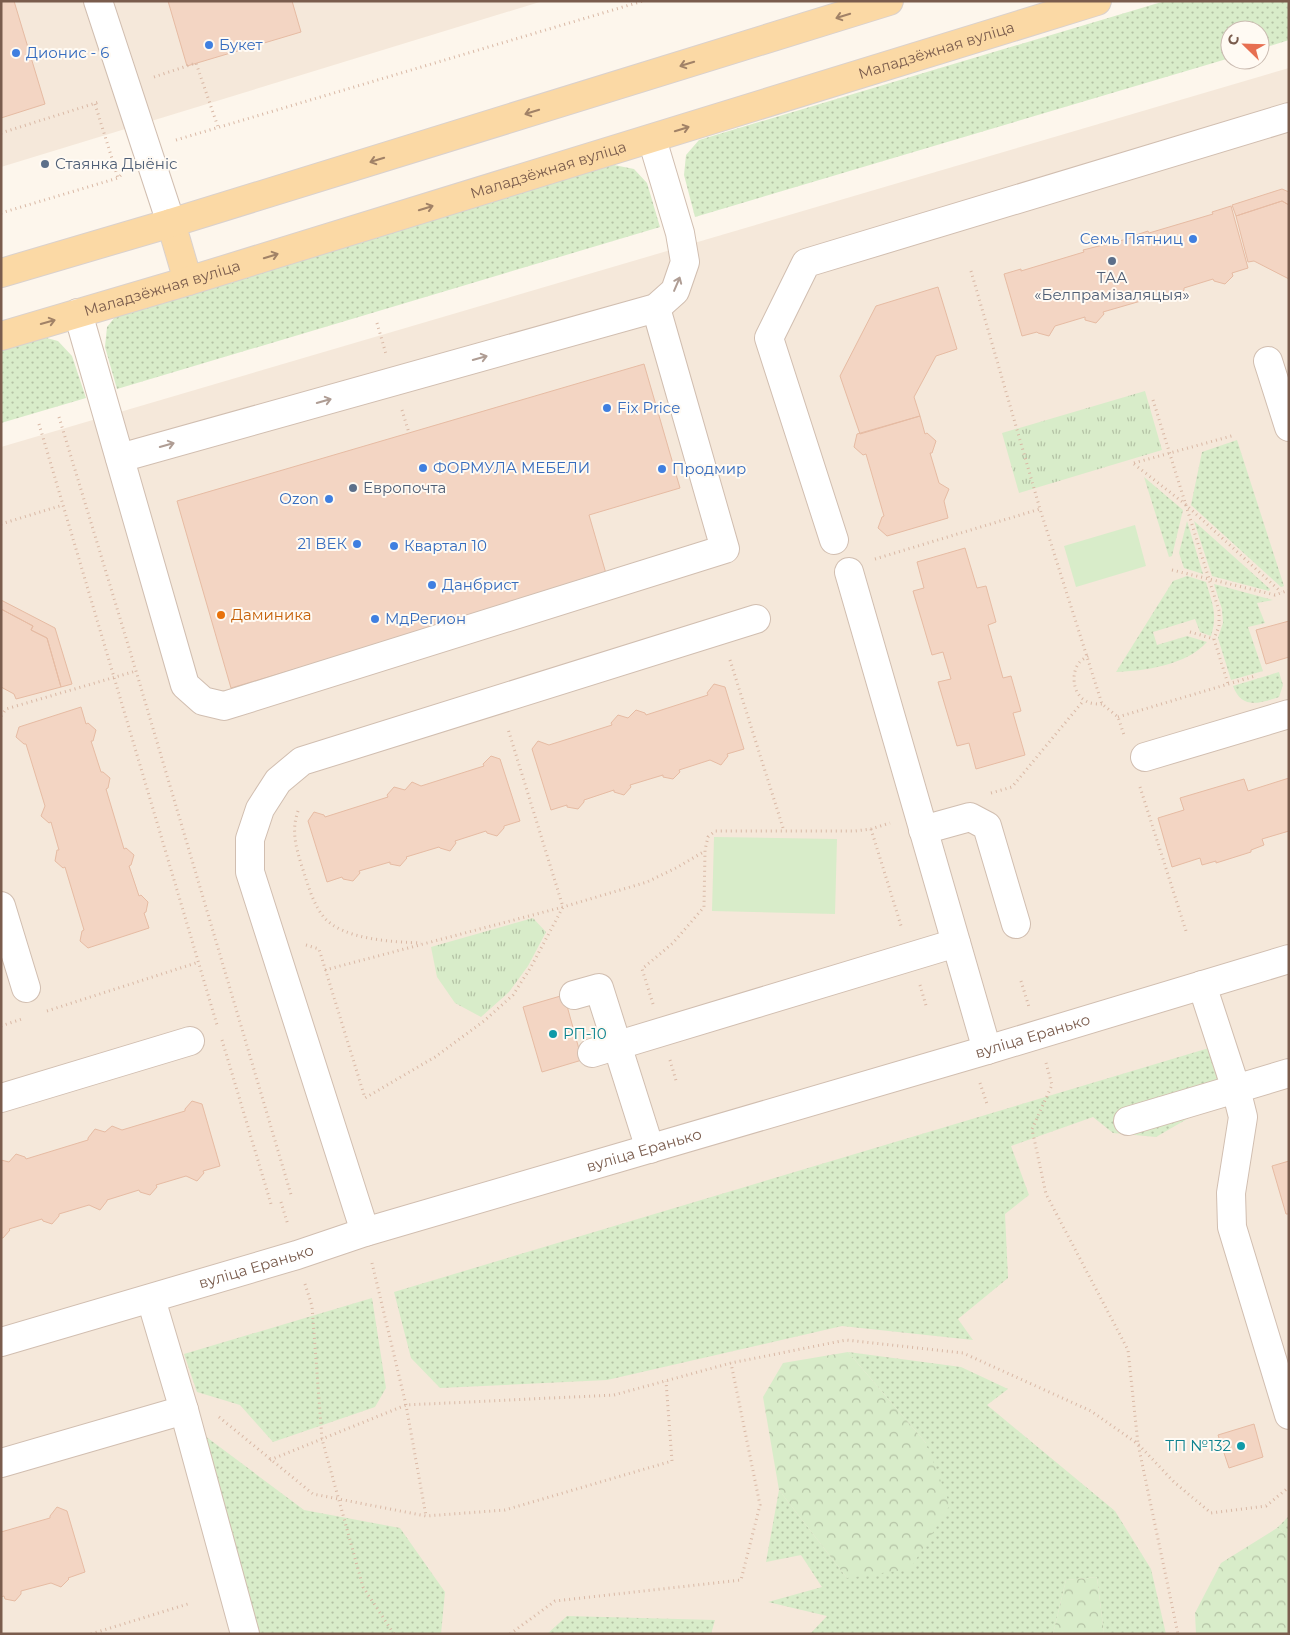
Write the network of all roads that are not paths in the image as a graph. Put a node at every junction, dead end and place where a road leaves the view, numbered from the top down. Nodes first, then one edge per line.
1 (98, 1) edge
2 (889, 1) edge
3 (1097, 1) edge
4 (1289, 118) edge
5 (652, 139) junction
6 (171, 223) junction
7 (1, 273) edge
8 (188, 281) junction
9 (656, 308) junction
10 (78, 314) junction
11 (1, 336) edge
12 (1268, 361) dead end
13 (1289, 427) edge
14 (120, 458) junction
15 (834, 540) dead end
16 (860, 566) road end
17 (756, 619) dead end
18 (1289, 714) edge
19 (1142, 769) road end
20 (921, 822) junction
21 (1, 906) edge
22 (1016, 924) dead end
23 (956, 943) junction
24 (1289, 959) edge
25 (1202, 985) junction
26 (26, 988) dead end
27 (574, 995) dead end
28 (190, 1041) dead end
29 (604, 1049) junction
30 (987, 1050) junction
31 (1289, 1073) edge
32 (1236, 1089) junction
33 (1, 1098) edge
34 (1128, 1121) dead end
35 (650, 1149) junction
36 (365, 1232) junction
37 (151, 1298) junction
38 (1, 1342) edge
39 (184, 1410) junction
40 (1289, 1415) edge
41 (1, 1463) edge
42 (245, 1634) edge

1 - 6 street
2 -> 6 main road
5 -> 3 main road, Маладзёжная вуліца
4 - 15 street
8 -> 5 main road, Маладзёжная вуліца
9 -> 5 street
6 - 7 main road
6 - 8 main road
8 - 10 main road, Маладзёжная вуліца
14 -> 9 street
9 - 14 street
11 -> 10 main road, Маладзёжная вуліца
10 - 14 street
12 - 13 street
16 - 20 street
17 - 36 street
18 - 19 street
20 - 22 street
20 - 23 street
21 - 26 street
23 - 29 street
23 - 30 street
24 - 25 street, вуліца Еранько
25 - 30 street, вуліца Еранько
25 - 32 street
27 - 29 street
28 - 33 street
29 - 35 street
30 - 35 street, вуліца Еранько
31 - 32 street
32 - 34 street
32 - 40 street
35 - 36 street, вуліца Еранько
36 - 37 street, вуліца Еранько
37 - 38 street, вуліца Еранько
37 - 39 street
39 - 41 street
39 - 42 street

